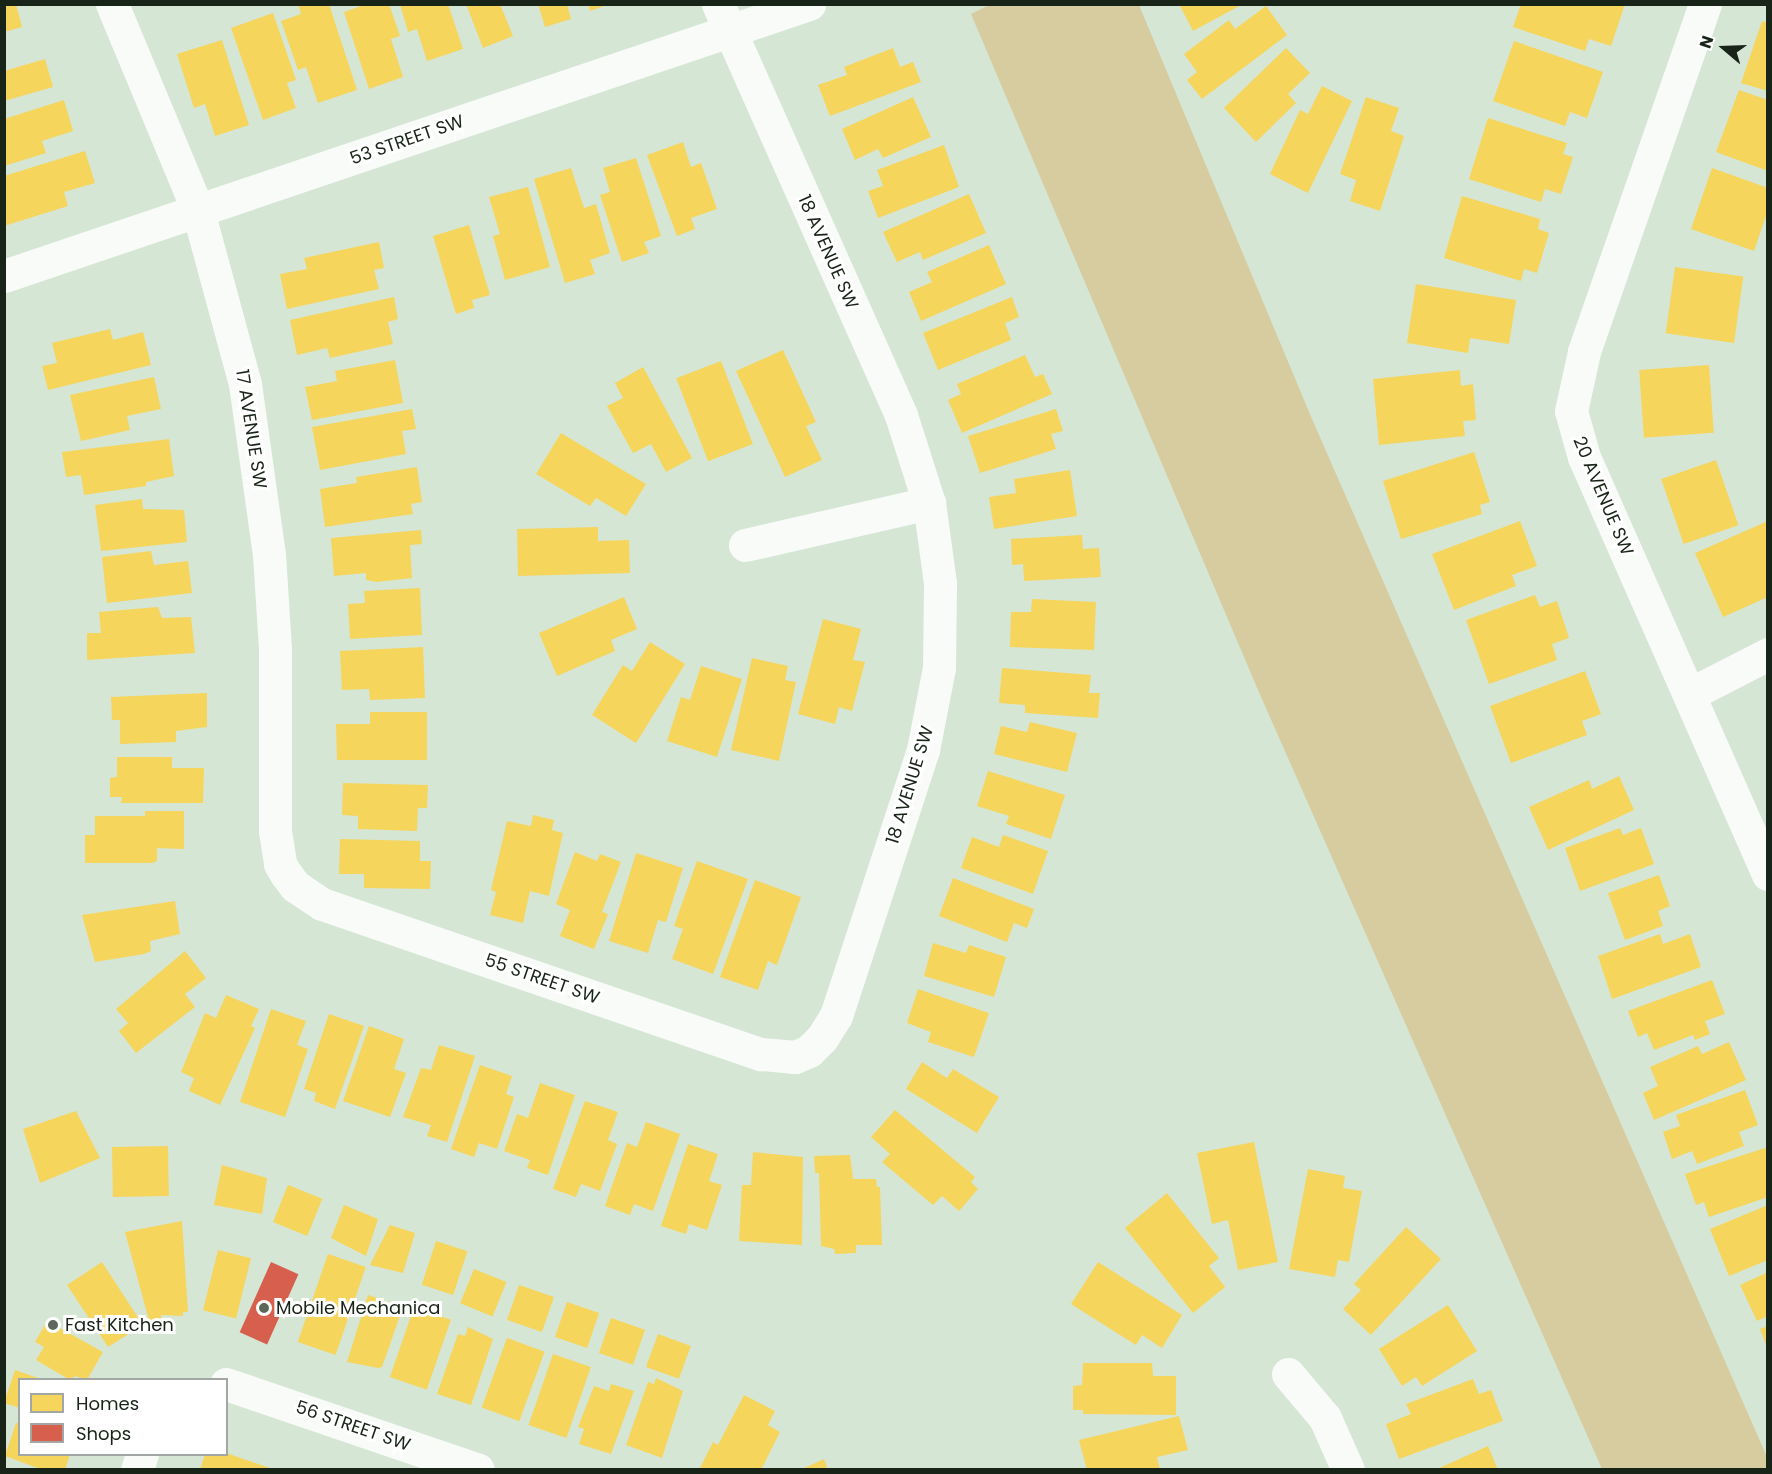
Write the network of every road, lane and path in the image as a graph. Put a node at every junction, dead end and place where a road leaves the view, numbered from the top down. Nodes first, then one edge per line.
1 (112, 4) edge
2 (809, 4) edge
3 (1704, 4) edge
4 (724, 18) edge
5 (198, 211) junction
6 (4, 276) edge
7 (929, 504) junction
8 (744, 545) dead end
9 (1767, 654) edge
10 (1690, 693) junction
11 (286, 874) joint
12 (1767, 874) edge
13 (809, 1051) joint
14 (1288, 1374) dead end
15 (228, 1385) edge
16 (478, 1470) edge
17 (1348, 1470) edge

1 - 5 street, 17 AVENUE SW
2 - 4 street, 53 STREET SW
3 - 10 street, 20 AVENUE SW
4 - 5 street, 53 STREET SW
4 - 7 street, 18 AVENUE SW
5 - 6 street, 53 STREET SW
5 - 11 street, 17 AVENUE SW
7 - 8 street
7 - 13 street, 18 AVENUE SW
9 - 10 street
10 - 12 street, 20 AVENUE SW
11 - 13 street, 55 STREET SW
14 - 17 street
15 - 16 street, 56 STREET SW

